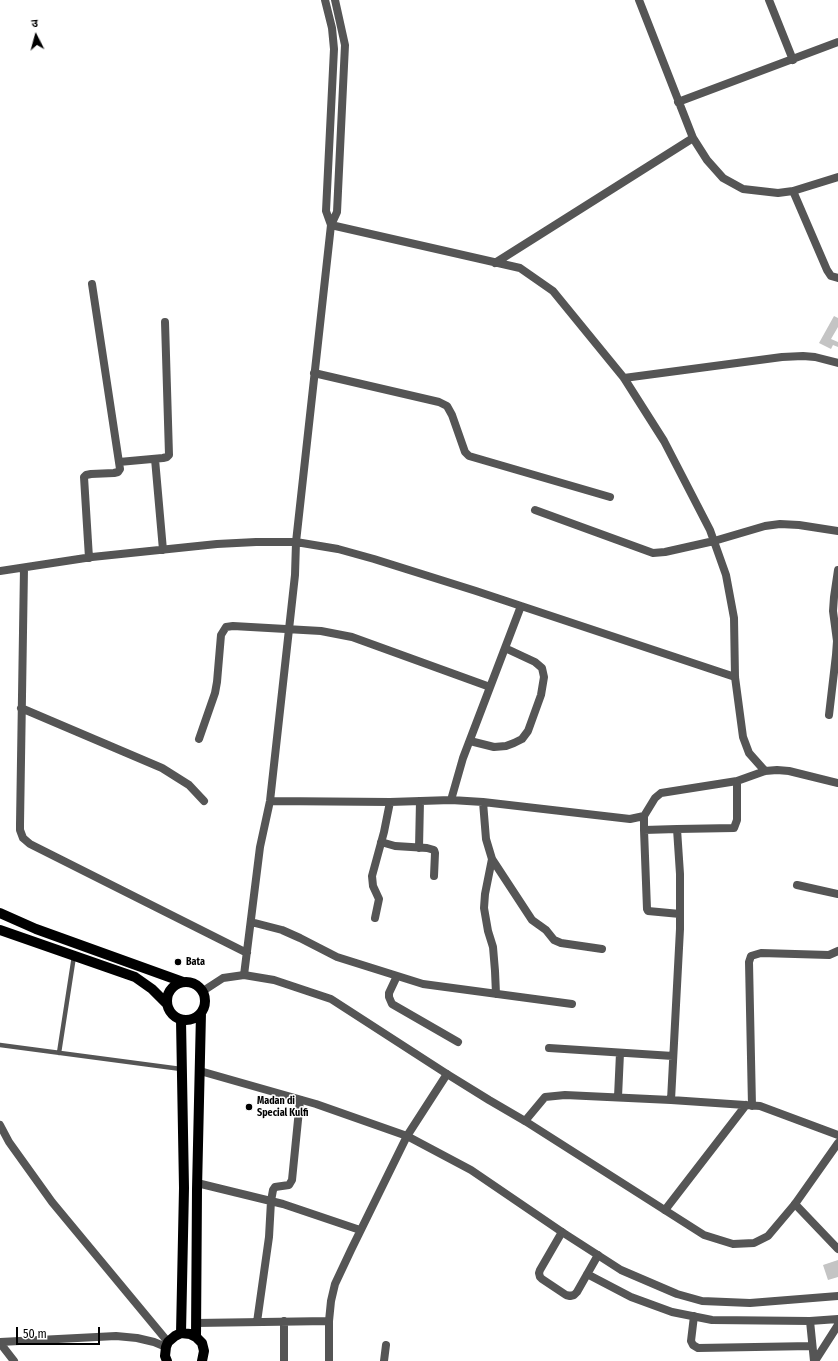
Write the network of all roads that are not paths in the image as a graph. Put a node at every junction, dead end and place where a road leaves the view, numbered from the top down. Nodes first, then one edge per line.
1 (325, 0) edge
2 (335, 0) edge
3 (638, 0) edge
4 (769, 0) edge
5 (838, 42) edge
6 (793, 60) junction
7 (678, 102) junction
8 (693, 138) junction
9 (838, 177) edge
10 (793, 191) junction
11 (331, 225) junction
12 (495, 263) junction
13 (838, 278) edge
14 (92, 284) dead end
15 (165, 322) dead end
16 (838, 363) edge
17 (314, 374) junction
18 (624, 378) junction
19 (155, 459) junction
20 (119, 462) junction
21 (610, 497) dead end
22 (535, 510) dead end
23 (838, 531) edge
24 (714, 541) junction
25 (296, 542) junction
26 (163, 550) junction
27 (88, 558) junction
28 (24, 568) junction
29 (838, 570) edge
30 (0, 571) edge
31 (521, 606) junction
32 (289, 628) junction
33 (504, 648) junction
34 (735, 676) junction
35 (490, 687) junction
36 (21, 708) junction
37 (829, 715) dead end
38 (199, 739) dead end
39 (470, 741) junction
40 (765, 771) junction
41 (737, 781) junction
42 (838, 783) edge
43 (451, 800) junction
44 (204, 801) dead end
45 (270, 801) junction
46 (420, 801) junction
47 (390, 802) junction
48 (483, 802) junction
49 (644, 816) junction
50 (677, 829) junction
51 (644, 830) junction
52 (381, 842) junction
53 (419, 848) junction
54 (492, 859) junction
55 (434, 876) dead end
56 (797, 885) dead end
57 (838, 894) edge
58 (0, 913) edge
59 (680, 914) junction
60 (375, 918) dead end
61 (251, 922) junction
62 (0, 930) edge
63 (602, 949) dead end
64 (838, 950) edge
65 (247, 953) junction
66 (74, 956) junction
67 (244, 975) junction
68 (397, 976) junction
69 (183, 982) junction
70 (203, 991) junction
71 (496, 994) junction
72 (167, 1004) junction
73 (572, 1004) dead end
74 (201, 1013) junction
75 (181, 1020) junction
76 (458, 1042) dead end
77 (0, 1045) edge
78 (549, 1048) dead end
79 (59, 1053) junction
80 (620, 1053) junction
81 (674, 1056) junction
82 (181, 1069) junction
83 (200, 1071) junction
84 (447, 1074) junction
85 (618, 1097) junction
86 (300, 1100) junction
87 (671, 1100) junction
88 (749, 1105) junction
89 (525, 1121) junction
90 (0, 1125) edge
91 (838, 1135) edge
92 (407, 1136) junction
93 (838, 1143) edge
94 (197, 1183) junction
95 (271, 1201) junction
96 (795, 1204) junction
97 (665, 1210) junction
98 (360, 1230) junction
99 (562, 1232) junction
100 (838, 1249) edge
101 (598, 1255) junction
102 (587, 1274) junction
103 (838, 1296) edge
104 (694, 1316) junction
105 (838, 1319) edge
106 (329, 1320) junction
107 (284, 1321) junction
108 (810, 1321) junction
109 (257, 1322) junction
110 (196, 1323) junction
111 (838, 1325) edge
112 (181, 1334) junction
113 (196, 1337) junction
114 (0, 1343) edge
115 (167, 1345) junction
116 (386, 1345) dead end
117 (812, 1346) junction
118 (14, 1361) edge
119 (167, 1361) edge
120 (202, 1361) edge
121 (284, 1361) edge
122 (329, 1361) edge
123 (384, 1361) edge
124 (814, 1361) edge

1 - 11 street
2 - 11 street
3 - 7 street
4 - 6 street
5 - 6 street
6 - 7 street
7 - 8 street
8 - 10 street
8 - 12 street
9 - 10 street
10 - 13 street
11 - 12 street
11 - 17 street
12 - 18 street
14 - 20 street
15 - 19 street
16 - 18 street
17 - 21 street
17 - 25 street
18 - 24 street
19 - 20 street
19 - 26 street
20 - 27 street
22 - 24 street
23 - 24 street
24 - 34 street
25 - 26 street
25 - 31 street
25 - 32 street
26 - 27 street
27 - 28 street
28 - 30 street
28 - 36 street
29 - 37 street
31 - 33 street
31 - 34 street
32 - 35 street
32 - 38 street
32 - 45 street
33 - 35 street
33 - 39 street
34 - 40 street
35 - 39 street
36 - 44 street
36 - 65 street
39 - 43 street
40 - 41 street
40 - 42 street
41 - 49 street
41 - 50 street
43 - 46 street
43 - 48 street
45 - 47 street
45 - 61 street
46 - 47 street
46 - 53 street
47 - 52 street
48 - 49 street
48 - 54 street
49 - 51 street
50 - 51 street
50 - 59 street
51 - 59 street
52 - 53 street
52 - 60 street
53 - 55 street
54 - 63 street
54 - 71 street
56 - 57 street
58 - 69 main road
59 - 81 street
61 - 65 street
61 - 68 street
62 - 66 main road
64 - 88 street
65 - 67 street
66 - 72 main road
66 - 79 lane
67 - 70 street
67 - 84 street
68 - 71 street
68 - 76 street
69 - 70 main road
69 - 72 main road
70 - 74 main road
71 - 73 street
72 - 75 main road
74 - 75 main road
74 - 83 main road
75 - 82 main road
77 - 79 lane
78 - 80 street
79 - 82 lane
80 - 81 street
80 - 85 street
81 - 87 street
82 - 112 main road
83 - 86 street
83 - 94 main road
84 - 89 street
84 - 92 street
85 - 87 street
85 - 89 street
86 - 92 street
86 - 95 street
87 - 88 street
88 - 91 street
88 - 97 street
89 - 97 street
90 - 115 street
92 - 98 street
92 - 99 street
93 - 96 street
94 - 95 street
94 - 110 main road
95 - 98 street
95 - 109 street
96 - 97 street
96 - 100 street
98 - 106 street
99 - 101 street
99 - 102 street
101 - 102 street
101 - 103 street
102 - 104 street
104 - 108 street
104 - 117 street
105 - 108 street
106 - 107 street
106 - 122 street
107 - 109 street
107 - 121 street
108 - 117 street
109 - 110 street
110 - 113 main road
111 - 124 street
112 - 113 main road
112 - 115 main road
113 - 120 main road
114 - 115 street
114 - 118 street
115 - 119 main road
116 - 123 street
117 - 124 street

